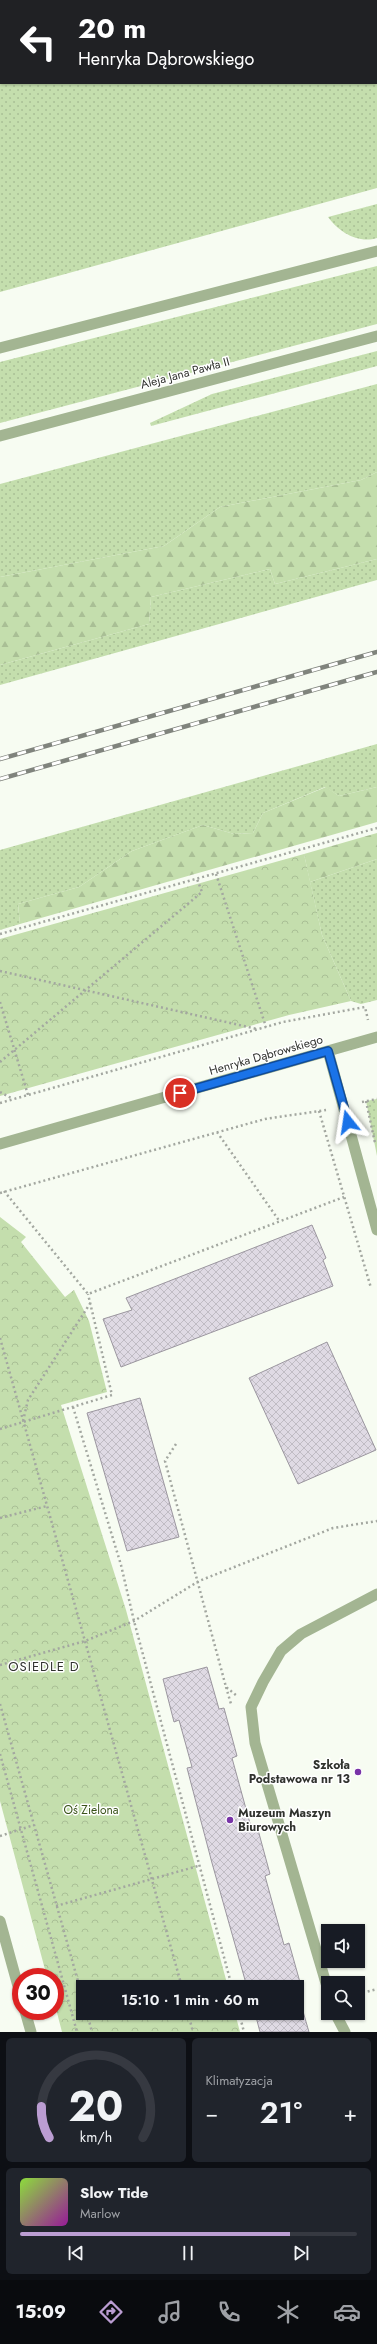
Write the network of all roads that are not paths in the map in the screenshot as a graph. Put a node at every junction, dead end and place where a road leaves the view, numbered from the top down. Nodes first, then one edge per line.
1 (377, 252) edge
2 (377, 336) edge
3 (0, 348) edge
4 (0, 436) edge
5 (377, 1037) edge
6 (328, 1051) junction
7 (0, 1144) edge
8 (377, 1230) edge
9 (377, 1594) edge
10 (0, 1921) edge
11 (13, 1968) edge
12 (324, 1976) edge
13 (28, 2020) edge
14 (339, 2020) edge
15 (31, 2032) edge
16 (345, 2032) edge

1 - 3 street
2 - 4 street, Aleja Jana Pawła II
5 - 6 street, Henryka Dąbrowskiego
6 - 7 street, Henryka Dąbrowskiego
6 - 8 street
9 - 12 street
10 - 11 street
13 - 15 street
14 - 16 street

